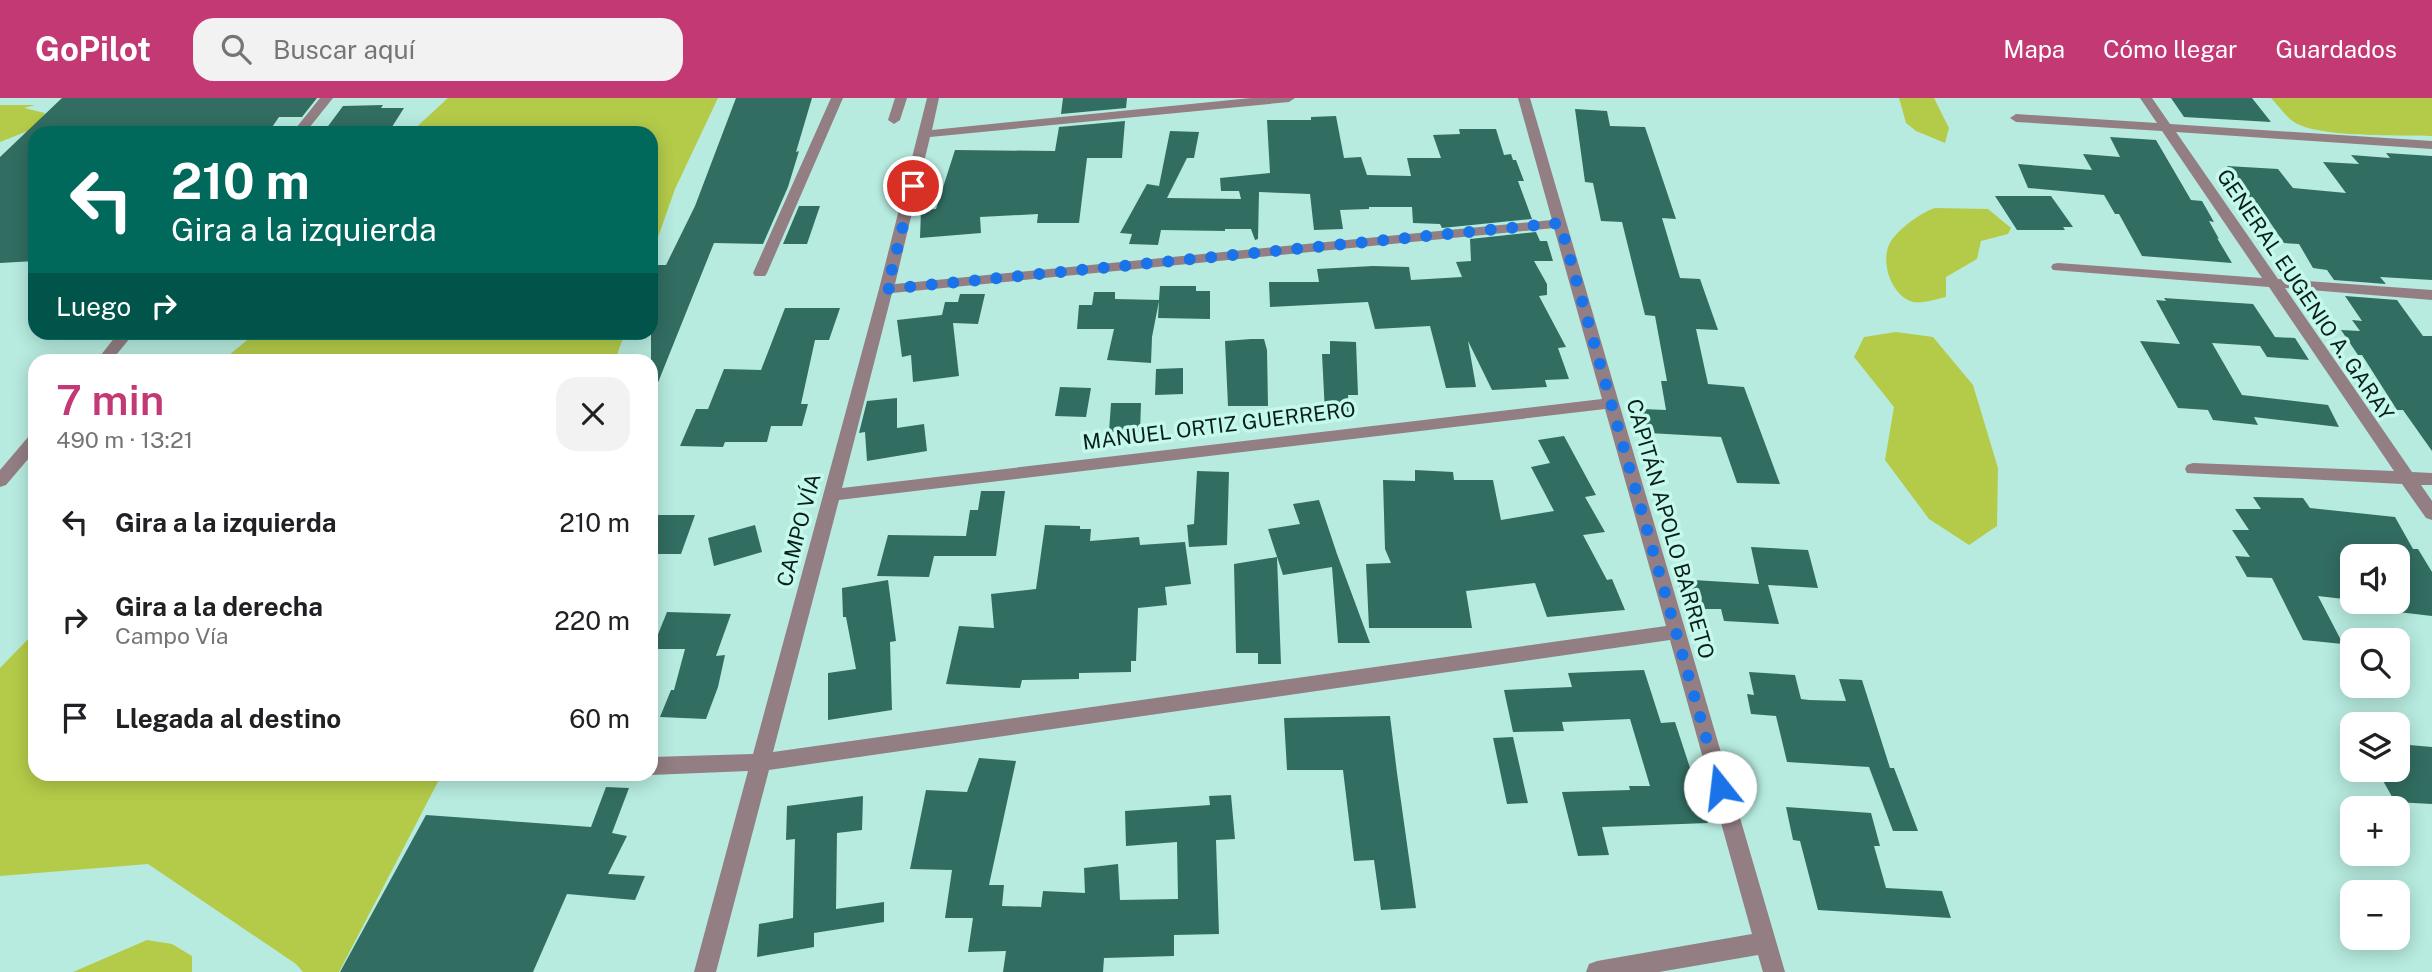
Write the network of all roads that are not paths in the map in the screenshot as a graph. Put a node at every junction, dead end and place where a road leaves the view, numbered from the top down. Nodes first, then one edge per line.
1 (327, 98) edge
2 (837, 98) edge
3 (901, 98) edge
4 (933, 98) edge
5 (1289, 98) edge
6 (1524, 98) edge
7 (2146, 98) edge
8 (2016, 118) dead end
9 (894, 120) dead end
10 (304, 126) edge
11 (2167, 129) junction
12 (926, 134) junction
13 (2432, 145) edge
14 (1560, 223) junction
15 (2058, 267) dead end
16 (760, 273) dead end
17 (2271, 283) junction
18 (887, 289) junction
19 (2432, 295) edge
20 (121, 340) edge
21 (109, 354) edge
22 (1611, 403) junction
23 (28, 448) edge
24 (2193, 469) dead end
25 (2405, 477) junction
26 (2432, 479) edge
27 (0, 481) edge
28 (832, 495) junction
29 (2432, 514) edge
30 (1676, 632) junction
31 (761, 762) junction
32 (658, 766) edge
33 (1764, 943) junction
34 (705, 972) edge
35 (1597, 972) edge
36 (1774, 972) edge

1 - 10 street
2 - 16 street
3 - 9 street
4 - 12 street, CAMPO VÍA
5 - 12 street
6 - 14 street, CAPITÁN APOLO BARRETO
7 - 11 street, GENERAL EUGENIO A. GARAY
8 - 11 street
11 - 13 street
11 - 17 street, GENERAL EUGENIO A. GARAY
12 - 18 street, CAMPO VÍA
14 - 18 street
14 - 22 street, CAPITÁN APOLO BARRETO
15 - 17 street
17 - 19 street
17 - 25 street, GENERAL EUGENIO A. GARAY
18 - 28 street, CAMPO VÍA
20 - 21 street
22 - 28 street, MANUEL ORTIZ GUERRERO
22 - 30 street, CAPITÁN APOLO BARRETO
23 - 27 street
24 - 25 street
25 - 26 street
25 - 29 street, GENERAL EUGENIO A. GARAY
28 - 31 street, CAMPO VÍA
30 - 31 street
30 - 33 street, CAPITÁN APOLO BARRETO
31 - 32 street
31 - 34 street, CAMPO VÍA
33 - 35 street
33 - 36 street, CAPITÁN APOLO BARRETO

